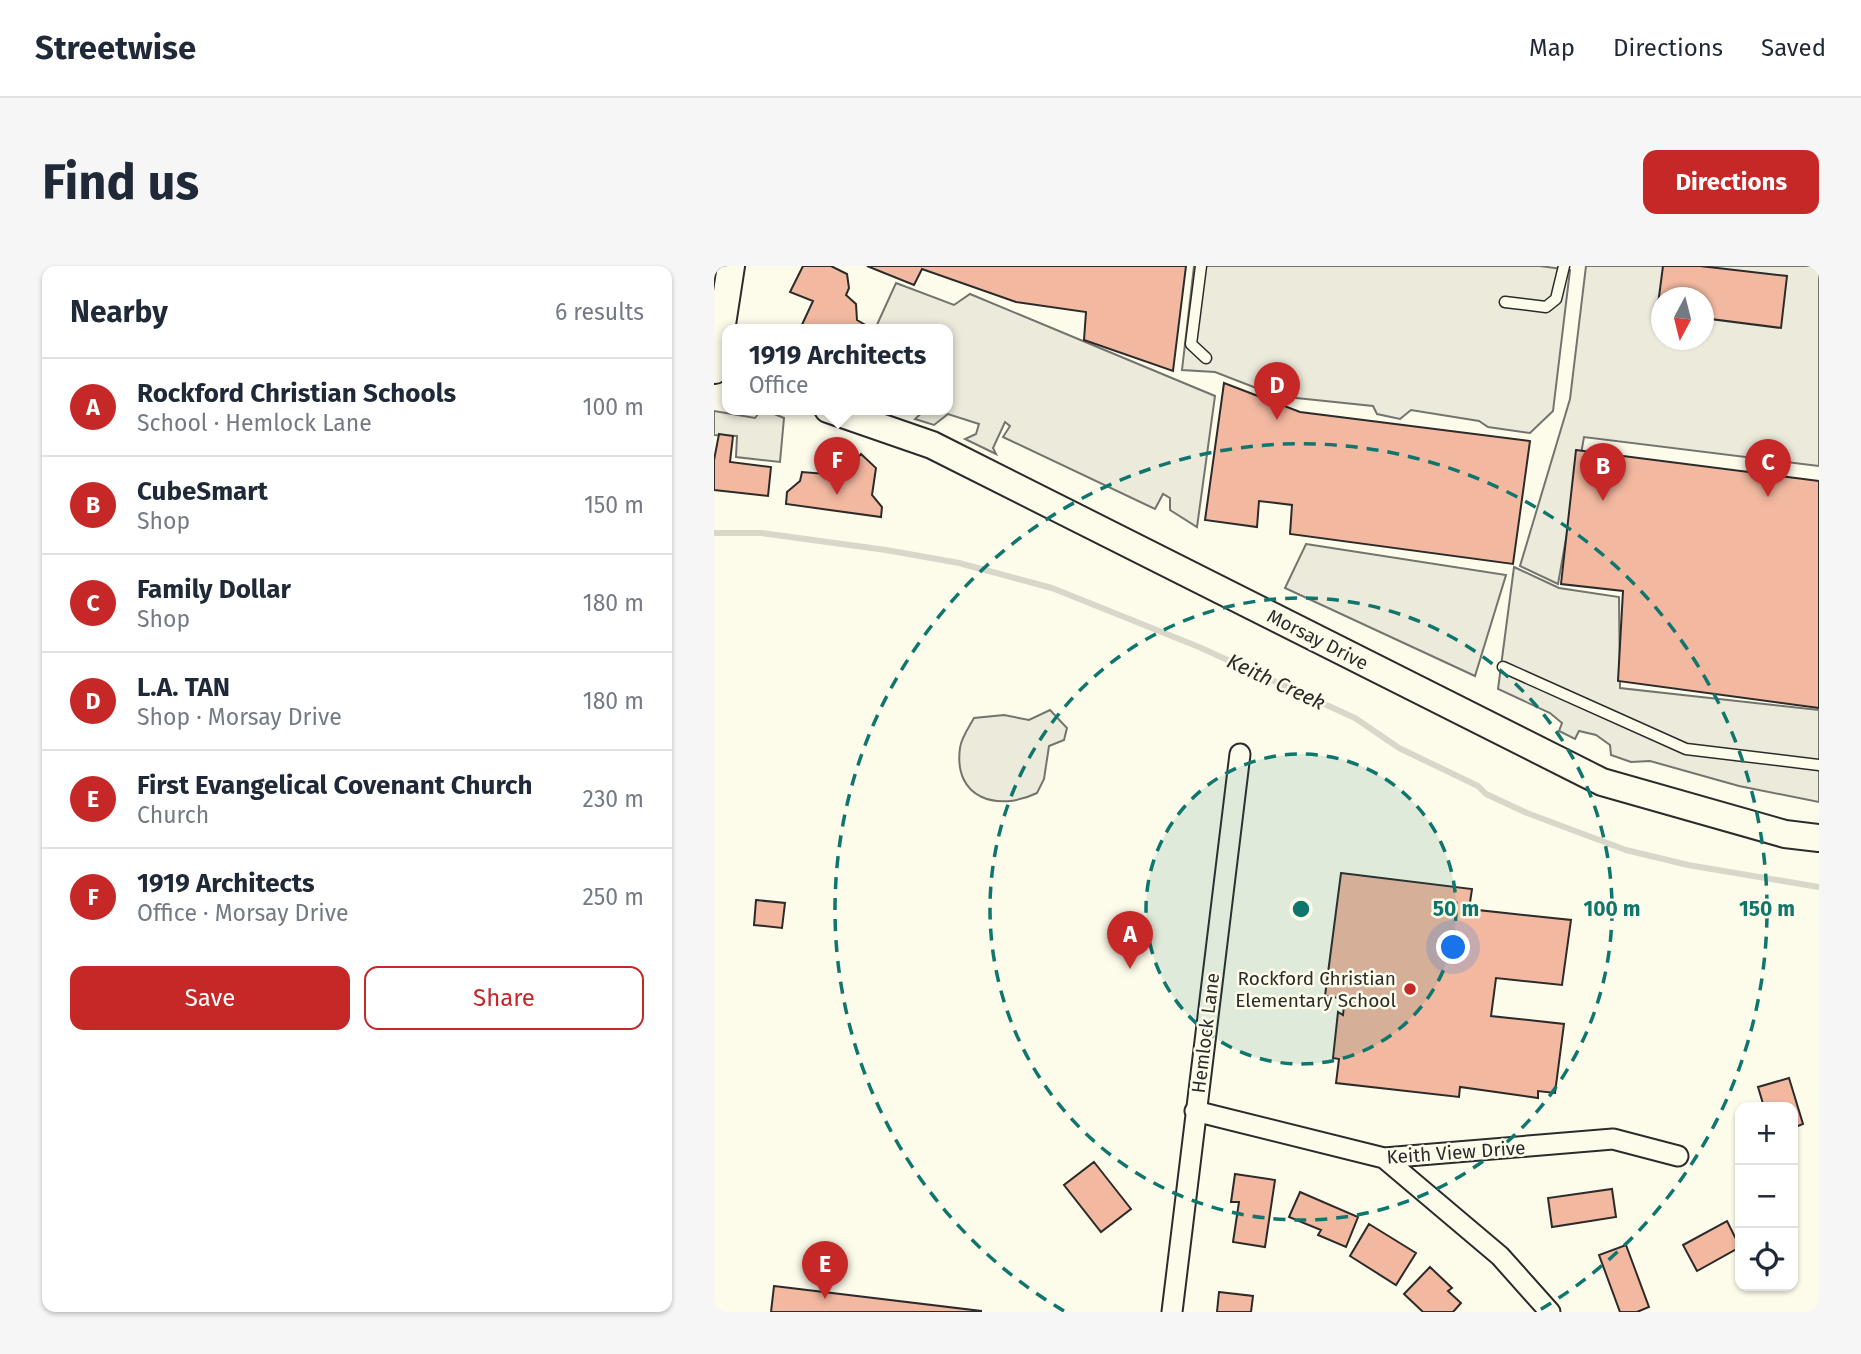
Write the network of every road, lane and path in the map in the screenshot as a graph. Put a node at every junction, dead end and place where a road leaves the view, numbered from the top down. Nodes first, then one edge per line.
1 (731, 266) edge
2 (1201, 266) edge
3 (1564, 266) edge
4 (1505, 302) dead end
5 (724, 324) edge
6 (722, 345) edge
7 (1206, 358) dead end
8 (719, 371) edge
9 (845, 415) edge
10 (1503, 667) dead end
11 (1240, 754) dead end
12 (1819, 765) edge
13 (1819, 838) edge
14 (1195, 1111) junction
15 (1678, 1156) dead end
16 (1384, 1158) junction
17 (1172, 1312) edge
18 (1550, 1312) edge

1 - 5 street
2 - 7 lane
3 - 4 lane
6 - 8 street
9 - 13 street, Morsay Drive
10 - 12 lane
11 - 14 street, Hemlock Lane
14 - 16 street, Keith View Drive
14 - 17 street, Hemlock Lane
15 - 16 street, Keith View Drive
16 - 18 street

